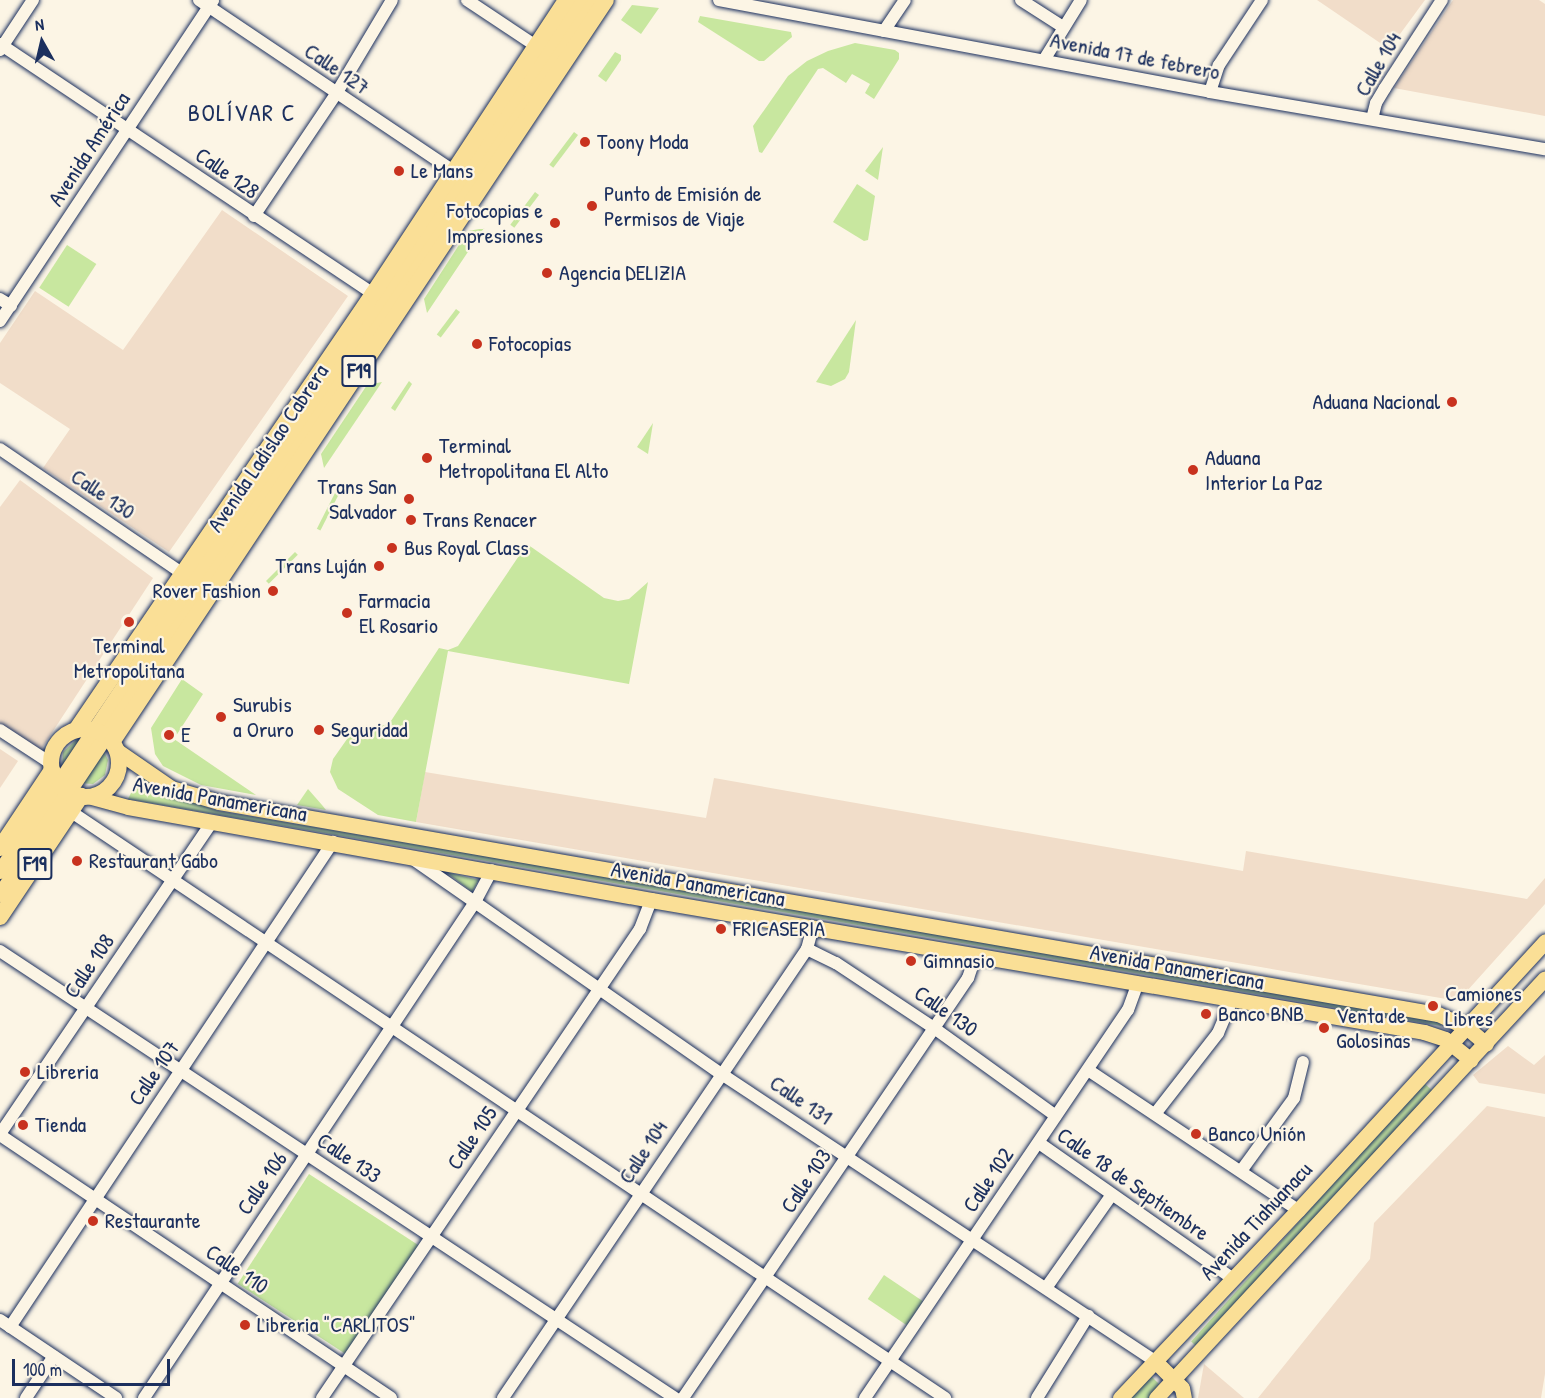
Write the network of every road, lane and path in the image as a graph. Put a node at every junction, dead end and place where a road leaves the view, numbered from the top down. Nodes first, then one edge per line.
1 (33, 0) edge
2 (392, 0) edge
3 (467, 0) edge
4 (566, 0) edge
5 (572, 0) edge
6 (581, 0) edge
7 (596, 0) edge
8 (606, 0) edge
9 (719, 0) edge
10 (905, 0) edge
11 (1021, 0) edge
12 (1081, 0) edge
13 (1262, 0) edge
14 (1442, 0) edge
15 (207, 2) edge
16 (755, 3) edge
17 (569, 18) junction
18 (1063, 27) junction
19 (884, 31) junction
20 (541, 39) junction
21 (1, 46) edge
22 (1044, 60) junction
23 (1210, 92) junction
24 (336, 94) junction
25 (1372, 119) junction
26 (127, 129) junction
27 (1545, 149) edge
28 (453, 171) junction
29 (254, 216) junction
30 (373, 294) junction
31 (5, 303) edge
32 (0, 321) edge
33 (0, 449) edge
34 (182, 573) junction
35 (0, 730) edge
36 (100, 737) junction
37 (61, 791) junction
38 (213, 822) junction
39 (365, 828) junction
40 (333, 842) junction
41 (362, 847) junction
42 (0, 848) edge
43 (406, 854) junction
44 (492, 870) junction
45 (0, 872) edge
46 (173, 880) junction
47 (0, 894) edge
48 (651, 900) junction
49 (475, 902) junction
50 (0, 917) edge
51 (813, 927) junction
52 (1545, 941) edge
53 (266, 943) junction
54 (807, 949) junction
55 (0, 951) edge
56 (976, 955) junction
57 (1545, 978) edge
58 (1138, 983) junction
59 (598, 990) junction
60 (1232, 1000) junction
61 (86, 1008) junction
62 (392, 1027) junction
63 (1466, 1027) junction
64 (934, 1028) junction
65 (1452, 1044) junction
66 (1486, 1044) junction
67 (1471, 1060) junction
68 (1303, 1062) dead end
69 (1088, 1070) junction
70 (180, 1071) junction
71 (720, 1073) junction
72 (516, 1111) junction
73 (1155, 1114) junction
74 (1056, 1116) junction
75 (0, 1135) edge
76 (1039, 1143) junction
77 (306, 1155) junction
78 (847, 1158) junction
79 (1241, 1171) junction
80 (641, 1194) junction
81 (1111, 1196) junction
82 (95, 1199) junction
83 (1298, 1210) junction
84 (431, 1238) junction
85 (972, 1241) junction
86 (765, 1278) junction
87 (1233, 1279) junction
88 (220, 1283) junction
89 (1046, 1288) junction
90 (1088, 1316) junction
91 (556, 1320) junction
92 (5, 1324) edge
93 (54, 1356) junction
94 (890, 1361) junction
95 (1155, 1361) junction
96 (344, 1366) junction
97 (1174, 1379) junction
98 (26, 1398) edge
99 (116, 1398) edge
100 (144, 1398) edge
101 (322, 1398) edge
102 (391, 1398) edge
103 (503, 1398) edge
104 (675, 1398) edge
105 (683, 1398) edge
106 (866, 1398) edge
107 (945, 1398) edge
108 (1036, 1398) edge
109 (1120, 1398) edge
110 (1156, 1398) edge
111 (1184, 1398) edge

1 - 21 street
2 - 24 street
3 - 20 street
4 - 20 highway, Avenida Ladislao Cabrera / F19
5 - 17 highway
6 - 17 main road, Avenida Ladislao Cabrera / F19
7 - 36 main road, Avenida Ladislao Cabrera / F19
8 - 36 highway, Avenida Ladislao Cabrera / F19
9 - 16 street, Avenida 17 de febrero
10 - 19 street
11 - 18 street
12 - 18 street
13 - 23 street
14 - 25 street, Calle 104
15 - 24 street, Calle 127
15 - 26 street, Avenida América
16 - 19 street, Avenida 17 de febrero
17 - 20 highway
17 - 36 main road, Avenida Ladislao Cabrera / F19
18 - 22 street
19 - 22 street, Avenida 17 de febrero
20 - 28 highway, Avenida Ladislao Cabrera / F19
21 - 26 street, Calle 128
22 - 23 street, Avenida 17 de febrero
23 - 25 street, Avenida 17 de febrero
24 - 28 street, Calle 127
24 - 29 street
25 - 27 street, Avenida 17 de febrero
26 - 29 street, Calle 128
26 - 31 street, Avenida América
28 - 30 highway, Avenida Ladislao Cabrera / F19
29 - 30 street, Calle 128
30 - 34 highway, Avenida Ladislao Cabrera / F19
31 - 32 street, Avenida América
33 - 34 street, Calle 130
34 - 36 highway, Avenida Ladislao Cabrera / F19
35 - 37 street
36 - 37 main road, Avenida Ladislao Cabrera / F19
36 - 37 highway, F19
36 - 37 highway, F19
36 - 39 main road, Avenida Panamericana
37 - 38 main road, Avenida Panamericana
37 - 42 highway, Avenida Ladislao Cabrera / F19
37 - 45 main road, Avenida Ladislao Cabrera / F19
37 - 46 street
37 - 47 main road, Avenida Ladislao Cabrera / F19
37 - 50 highway, Avenida Ladislao Cabrera / F19
38 - 40 main road, Avenida Panamericana
38 - 46 street, Calle 108
39 - 41 main road
39 - 63 main road, Avenida Panamericana
40 - 41 main road, Avenida Panamericana
40 - 53 street, Calle 107
41 - 43 main road, Avenida Panamericana
43 - 44 main road, Avenida Panamericana
43 - 49 street, Calle 131
44 - 48 main road, Avenida Panamericana
44 - 49 street, Calle 106
46 - 53 street
46 - 61 street, Calle 108
48 - 51 main road, Avenida Panamericana
48 - 59 street, Calle 105
49 - 59 street, Calle 131
49 - 62 street, Calle 106
51 - 54 street, Calle 104
51 - 56 main road, Avenida Panamericana
52 - 63 main road, Avenida Tiahuanacu
53 - 62 street
53 - 70 street, Calle 107
54 - 64 street, Calle 130
54 - 71 street, Calle 104
55 - 61 street, Calle 133
56 - 58 main road, Avenida Panamericana
56 - 64 street, Calle 103
57 - 66 main road
58 - 60 main road, Avenida Panamericana
58 - 69 street, Calle 102
59 - 71 street, Calle 131
59 - 72 street, Calle 105
60 - 65 main road, Avenida Panamericana
60 - 73 street
61 - 70 street, Calle 133
61 - 75 street, Calle 108
62 - 72 street
62 - 77 street, Calle 106
63 - 65 main road, Avenida Tiahuanacu
63 - 66 main road, Avenida Panamericana
64 - 74 street, Calle 130
64 - 78 street, Calle 103
65 - 67 main road, Avenida Panamericana
65 - 83 main road, Avenida Tiahuanacu
66 - 67 main road
67 - 97 main road
68 - 79 street
69 - 73 street
69 - 74 street, Calle 102
70 - 77 street, Calle 133
70 - 82 street, Calle 107
71 - 78 street, Calle 131
71 - 80 street, Calle 104
72 - 80 street
72 - 84 street, Calle 105
73 - 79 street
74 - 76 street, Calle 102
75 - 82 street, Calle 110
76 - 81 street, Calle 18 de Septiembre
76 - 85 street, Calle 102
77 - 84 street, Calle 133
77 - 88 street, Calle 106
78 - 85 street, Calle 131
78 - 86 street, Calle 103
79 - 83 street
80 - 86 street
80 - 91 street, Calle 104
81 - 87 street, Calle 18 de Septiembre
81 - 89 street
82 - 88 street, Calle 110
82 - 92 street, Calle 107
83 - 87 main road, Avenida Tiahuanacu
84 - 91 street, Calle 133
84 - 96 street, Calle 105
85 - 89 street, Calle 131
85 - 94 street, Calle 102
86 - 94 street
86 - 105 street, Calle 103
87 - 95 main road, Avenida Tiahuanacu
88 - 96 street, Calle 110
88 - 100 street, Calle 106
89 - 90 street, Calle 131
90 - 95 street, Calle 131
90 - 108 street
91 - 103 street, Calle 104
91 - 104 street, Calle 133
92 - 93 street
93 - 98 street
93 - 99 street
94 - 106 street, Calle 102
94 - 107 street
95 - 97 main road, Calle 131
95 - 109 main road, Avenida Tiahuanacu
96 - 101 street, Calle 105
96 - 102 street, Calle 110
97 - 110 main road
97 - 111 main road, Calle 131

